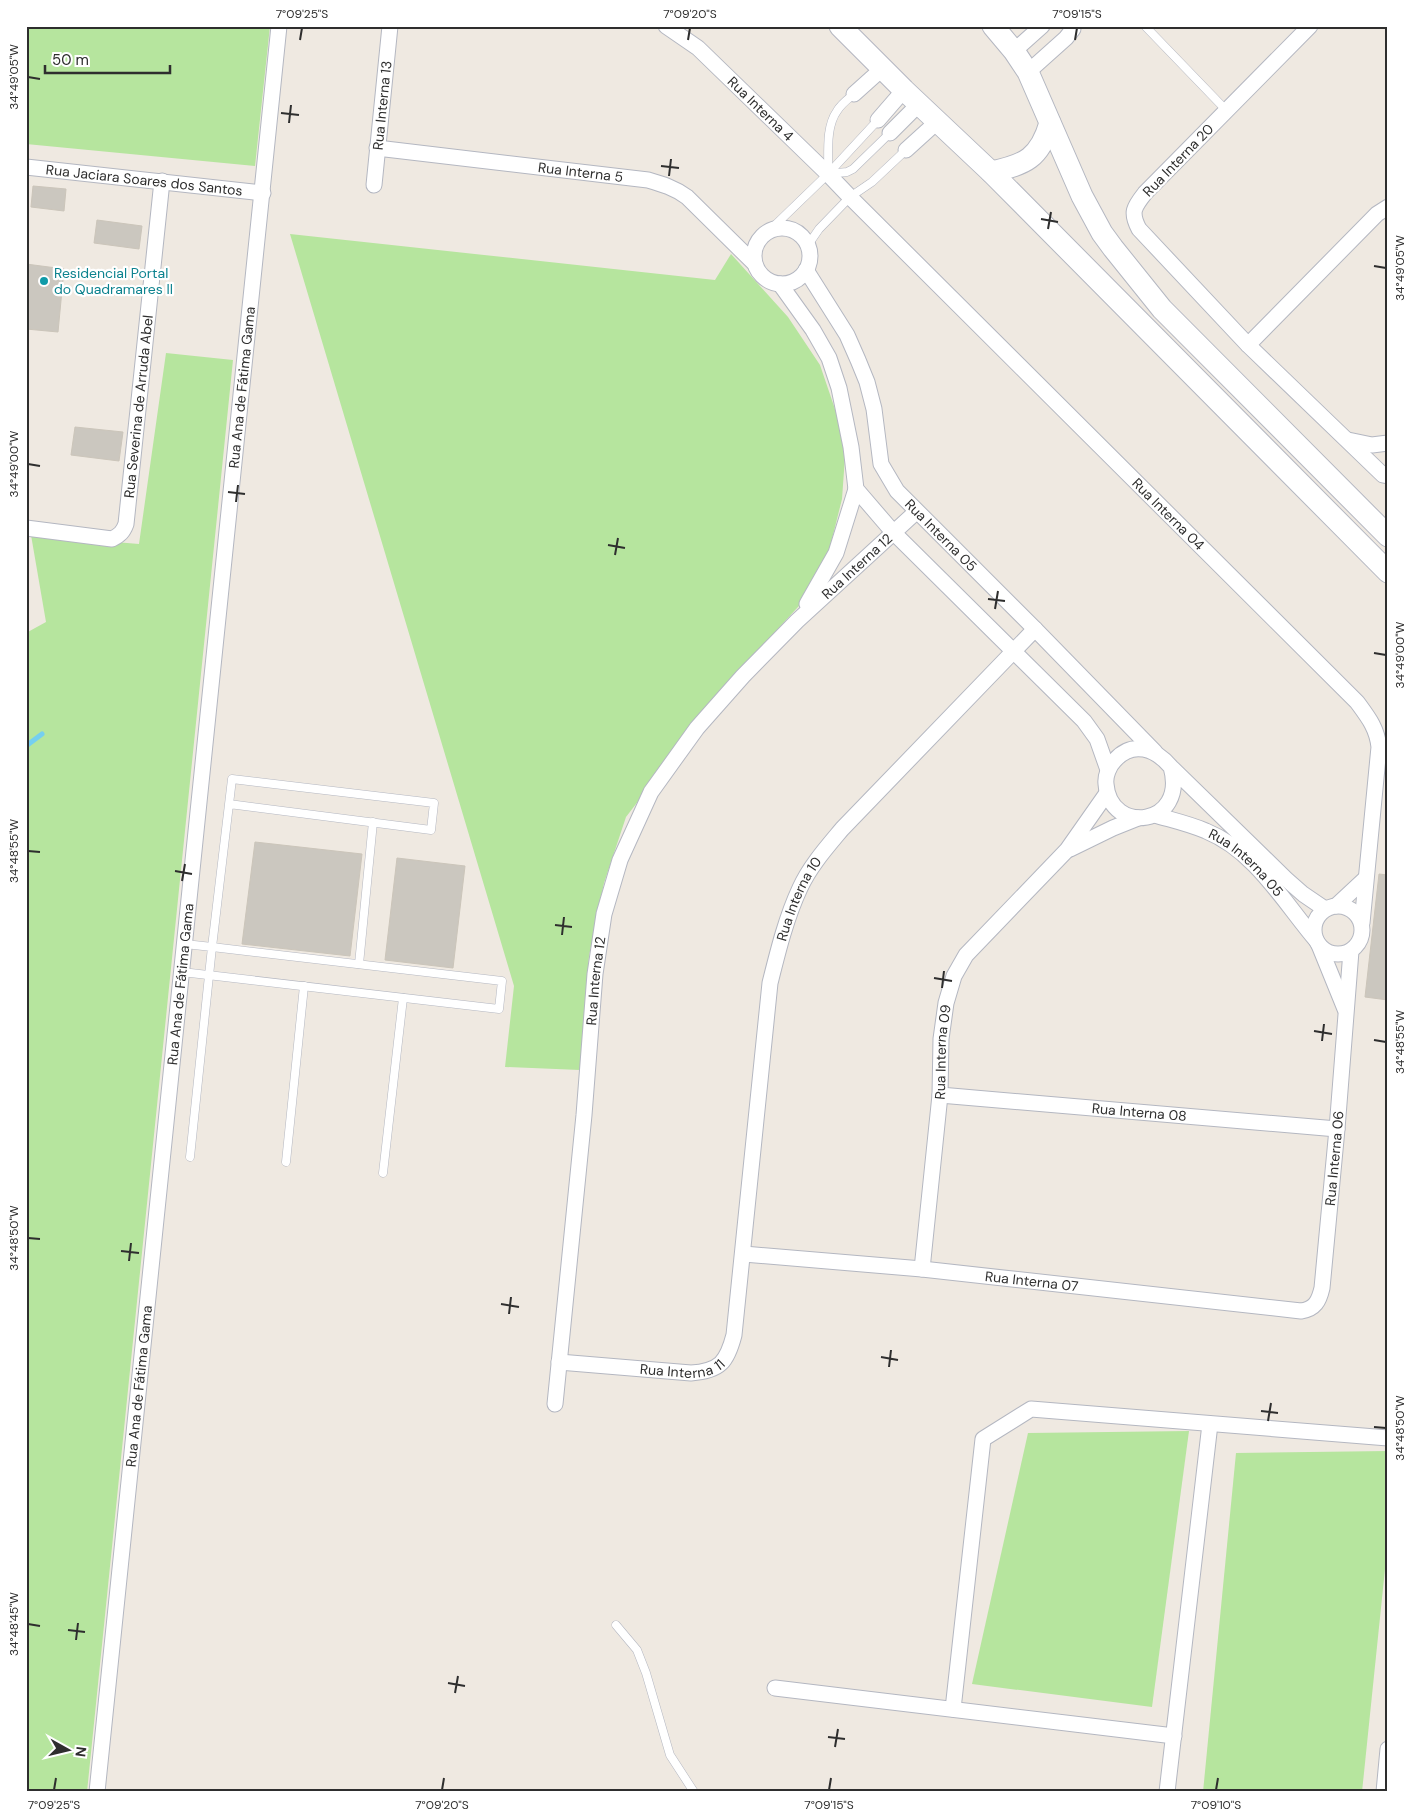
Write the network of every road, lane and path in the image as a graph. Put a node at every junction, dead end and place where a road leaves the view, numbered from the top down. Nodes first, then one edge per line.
1 (279, 26) edge
2 (390, 26) edge
3 (666, 26) edge
4 (1042, 26) edge
5 (1145, 26) edge
6 (1310, 26) edge
7 (843, 28) edge
8 (999, 28) edge
9 (1074, 28) edge
10 (1014, 51) junction
11 (883, 68) junction
12 (1028, 72) junction
13 (854, 94) joint
14 (912, 97) junction
15 (1226, 110) junction
16 (878, 120) joint
17 (938, 122) junction
18 (1050, 123) junction
19 (890, 133) joint
20 (377, 148) junction
21 (906, 150) joint
22 (26, 167) edge
23 (991, 172) junction
24 (828, 174) junction
25 (162, 181) junction
26 (374, 185) dead end
27 (263, 193) junction
28 (850, 198) junction
29 (1384, 212) edge
30 (769, 231) junction
31 (808, 245) junction
32 (755, 264) junction
33 (806, 270) junction
34 (780, 284) junction
35 (1248, 345) junction
36 (1347, 440) junction
37 (1388, 443) edge
38 (1388, 476) edge
39 (856, 489) junction
40 (916, 512) junction
41 (26, 528) edge
42 (893, 532) junction
43 (1388, 536) edge
44 (1388, 572) edge
45 (797, 621) junction
46 (1036, 629) junction
47 (1014, 651) junction
48 (1155, 752) junction
49 (1171, 767) junction
50 (1108, 770) junction
51 (1107, 793) junction
52 (229, 804) junction
53 (1155, 815) junction
54 (1138, 818) junction
55 (373, 822) junction
56 (1066, 850) junction
57 (1365, 879) junction
58 (1330, 908) junction
59 (1362, 923) junction
60 (1318, 943) junction
61 (185, 944) junction
62 (212, 947) junction
63 (1351, 951) junction
64 (359, 964) junction
65 (182, 972) junction
66 (209, 975) junction
67 (304, 986) junction
68 (403, 998) junction
69 (1346, 1013) junction
70 (940, 1095) junction
71 (1337, 1128) junction
72 (190, 1157) dead end
73 (286, 1162) dead end
74 (383, 1173) dead end
75 (744, 1254) junction
76 (922, 1269) junction
77 (1317, 1303) joint
78 (559, 1362) junction
79 (555, 1404) dead end
80 (1210, 1424) junction
81 (1388, 1438) edge
82 (616, 1626) dead end
83 (775, 1688) dead end
84 (953, 1709) junction
85 (1174, 1736) junction
86 (1388, 1749) edge
87 (97, 1792) edge
88 (694, 1792) edge
89 (1167, 1792) edge
90 (1384, 1792) edge

1 - 27 street, Rua Ana de Fátima Gama
2 - 20 street, Rua Interna 13
3 - 24 street, Rua Interna 4
4 - 10 street
5 - 15 lane
6 - 15 street, Rua Interna 20
7 - 11 main road
8 - 10 main road
9 - 12 street
10 - 12 main road
11 - 13 street
11 - 14 main road
12 - 18 main road
13 - 24 lane
14 - 16 street
14 - 17 main road
14 - 19 street
15 - 35 street, Rua Interna 20
16 - 24 lane
17 - 21 street
17 - 23 main road
18 - 23 main road
18 - 43 main road
19 - 24 lane
20 - 26 street, Rua Interna 13
20 - 32 street, Rua Interna 5
21 - 28 lane
22 - 25 street, Rua Jaciara Soares dos Santos
23 - 44 main road
24 - 28 street, Rua Interna 4
24 - 30 lane
25 - 27 street, Rua Jaciara Soares dos Santos
25 - 41 street, Rua Severina de Arruda Abel
27 - 61 street, Rua Ana de Fátima Gama
28 - 31 lane
28 - 57 street, Rua Interna 04
29 - 35 street
30 - 31 street
30 - 32 street
31 - 33 street
32 - 34 street
33 - 34 street
33 - 40 street, Rua Interna 05
34 - 39 street
35 - 36 street, Rua Interna 20
36 - 37 street
36 - 38 street, Rua Interna 20
39 - 42 street
39 - 45 street, Rua Interna 12
40 - 42 street, Rua Interna 12
40 - 46 street, Rua Interna 05
42 - 45 street, Rua Interna 12
42 - 47 street
45 - 78 street, Rua Interna 12
46 - 47 street, Rua Interna 10
46 - 48 street, Rua Interna 05
47 - 50 street
47 - 75 street, Rua Interna 10
48 - 49 street
48 - 50 street
49 - 53 street
49 - 58 street, Rua Interna 05
50 - 51 street
51 - 54 street
51 - 56 street, Rua Interna 09
52 - 55 lane
52 - 55 lane
52 - 62 lane
53 - 54 street
53 - 60 street, Rua Interna 05
54 - 56 street, Rua Interna 09
55 - 64 lane
56 - 70 street, Rua Interna 09
57 - 58 street
57 - 59 street, Rua Interna 04
58 - 59 street
58 - 60 street
59 - 63 street
60 - 63 street
60 - 69 street, Rua Interna 06
61 - 62 lane
61 - 65 street, Rua Ana de Fátima Gama
62 - 64 lane
62 - 66 lane
63 - 69 street, Rua Interna 06
64 - 68 lane
65 - 66 lane
65 - 87 street, Rua Ana de Fátima Gama
66 - 67 lane
66 - 72 lane
67 - 68 lane
67 - 73 lane
68 - 74 lane
69 - 71 street, Rua Interna 06
70 - 71 street, Rua Interna 08
70 - 76 street, Rua Interna 09
71 - 77 street, Rua Interna 06
75 - 76 street, Rua Interna 07
75 - 78 street, Rua Interna 11
76 - 77 street, Rua Interna 07
78 - 79 street, Rua Interna 12
80 - 81 street
80 - 84 street
80 - 85 street
82 - 88 lane
83 - 84 street
84 - 85 street
85 - 89 street
86 - 90 street

